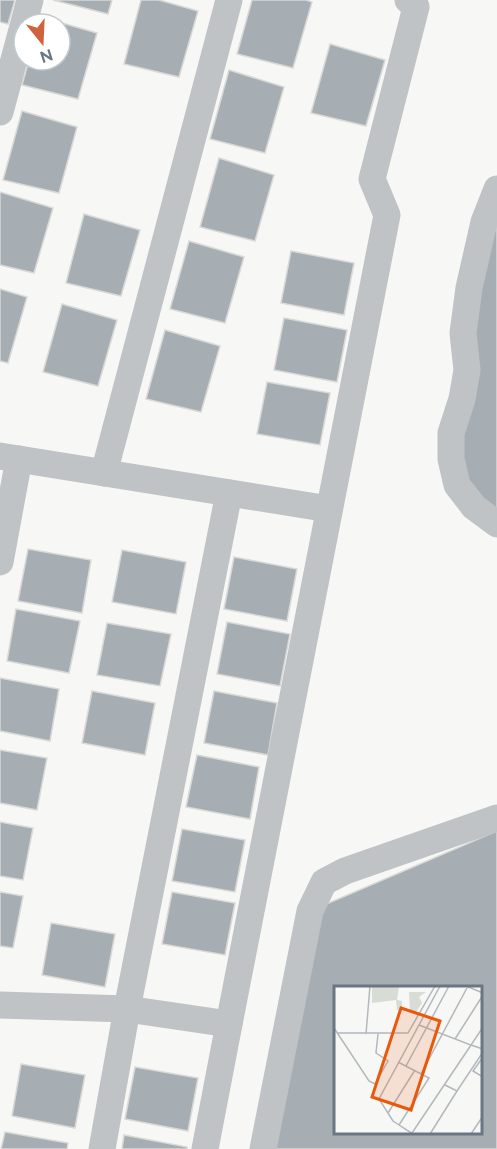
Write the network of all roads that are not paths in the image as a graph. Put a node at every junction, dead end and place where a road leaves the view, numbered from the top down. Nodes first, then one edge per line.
1 (30, 0) edge
2 (229, 0) edge
3 (408, 0) edge
4 (0, 112) edge
5 (497, 189) edge
6 (9, 458) edge
7 (105, 473) junction
8 (229, 493) junction
9 (329, 508) junction
10 (497, 524) edge
11 (0, 562) edge
12 (497, 818) edge
13 (0, 1005) edge
14 (127, 1009) junction
15 (229, 1024) junction
16 (102, 1149) edge
17 (205, 1149) edge
18 (263, 1149) edge

1 - 4 street
2 - 7 street
3 - 9 street
5 - 10 street
6 - 7 street
6 - 11 street
7 - 8 street
8 - 9 street
8 - 14 street
9 - 15 street
12 - 18 street
13 - 14 street
14 - 15 street
14 - 16 street
15 - 17 street

